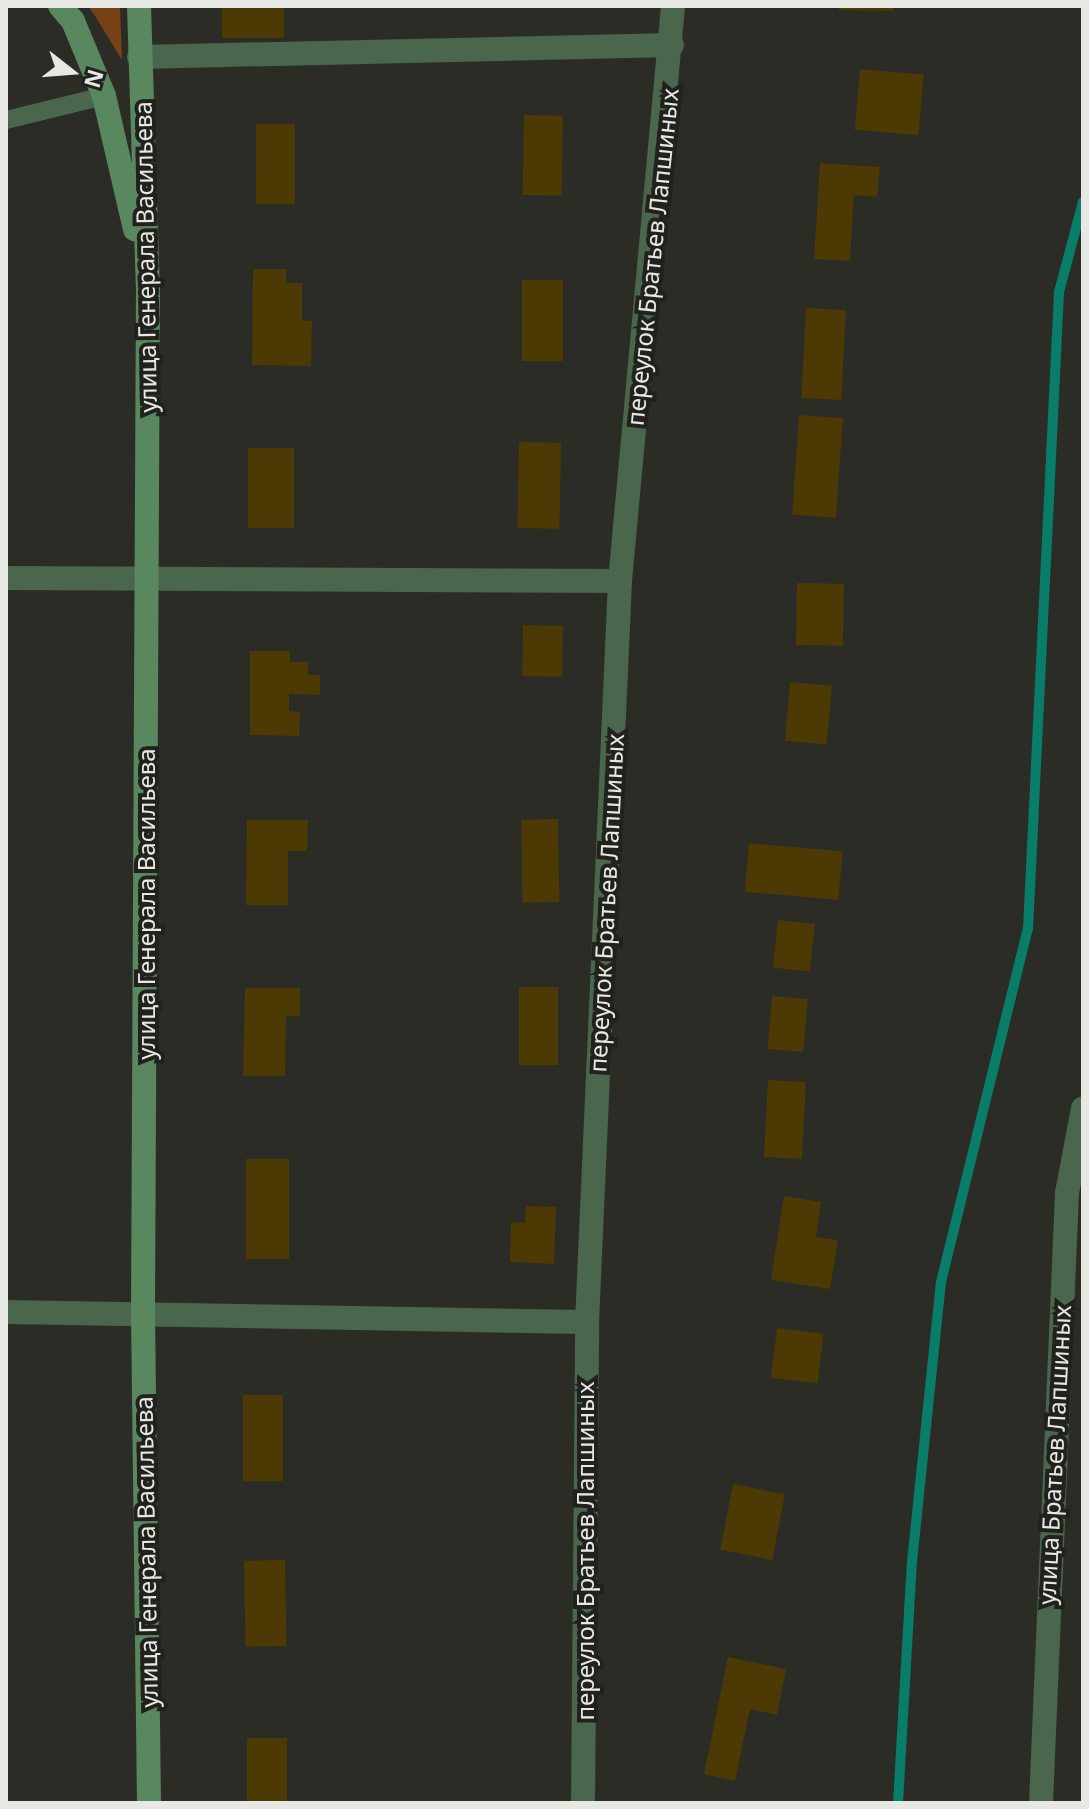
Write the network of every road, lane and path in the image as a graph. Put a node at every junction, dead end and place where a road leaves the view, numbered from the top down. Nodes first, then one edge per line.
1 (60, 6) edge
2 (139, 6) edge
3 (673, 6) edge
4 (672, 45) junction
5 (139, 57) junction
6 (104, 96) junction
7 (6, 120) edge
8 (148, 286) junction
9 (149, 576) junction
10 (6, 578) edge
11 (620, 581) junction
12 (1083, 1108) edge
13 (6, 1312) edge
14 (143, 1313) junction
15 (587, 1322) junction
16 (149, 1803) edge
17 (583, 1803) edge
18 (1041, 1803) edge

1 - 6 main road
2 - 5 main road, улица Генерала Васильева
3 - 4 street, переулок Братьев Лапшиных
4 - 5 street
4 - 11 street, переулок Братьев Лапшиных
5 - 8 main road, улица Генерала Васильева
6 - 7 lane
6 - 8 main road
8 - 9 main road, улица Генерала Васильева
9 - 10 street
9 - 11 street
9 - 14 main road, улица Генерала Васильева
11 - 15 street, переулок Братьев Лапшиных
12 - 18 street, улица Братьев Лапшиных
13 - 14 street
14 - 15 street
14 - 16 main road, улица Генерала Васильева
15 - 17 street, переулок Братьев Лапшиных

